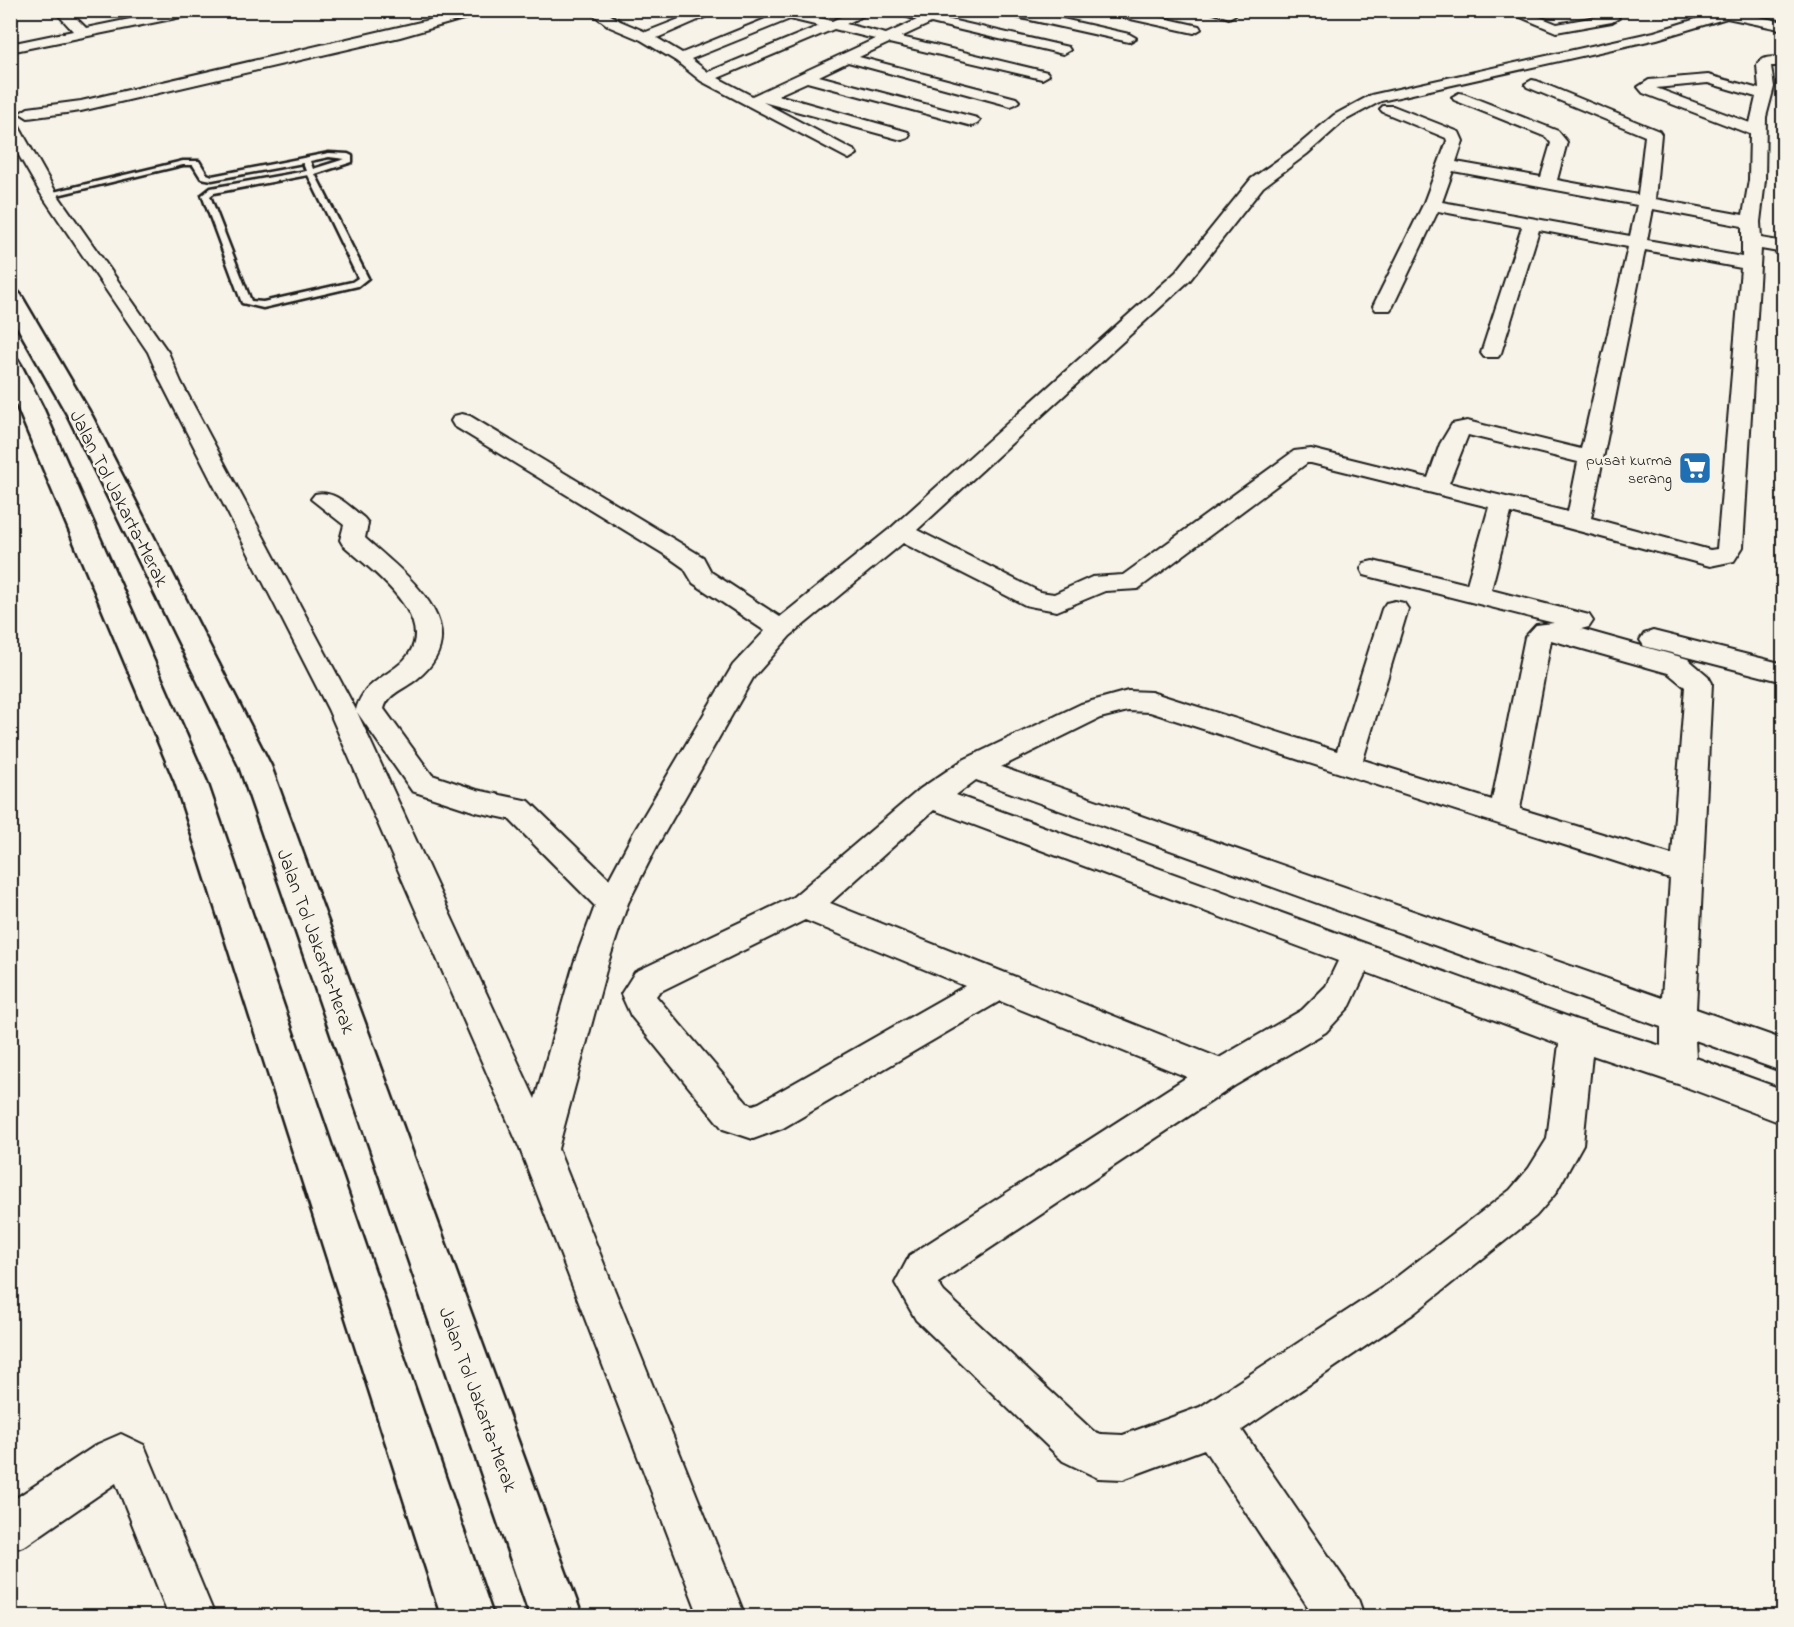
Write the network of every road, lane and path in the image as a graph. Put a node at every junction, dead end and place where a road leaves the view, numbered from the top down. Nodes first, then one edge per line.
1 (60, 10) edge
2 (196, 10) edge
3 (436, 10) edge
4 (489, 10) edge
5 (593, 10) edge
6 (715, 10) edge
7 (770, 10) edge
8 (869, 10) edge
9 (893, 10) edge
10 (948, 10) edge
11 (1003, 10) edge
12 (1108, 10) edge
13 (1211, 10) edge
14 (1510, 10) edge
15 (1592, 10) edge
16 (1731, 12) edge
17 (173, 13) edge
18 (1229, 14) dead end
19 (787, 15) junction
20 (398, 18) dead end
21 (931, 18) junction
22 (634, 19) dead end
23 (1621, 21) junction
24 (615, 24) junction
25 (1784, 26) edge
26 (1194, 29) dead end
27 (83, 33) junction
28 (1657, 35) junction
29 (646, 37) junction
30 (1129, 38) dead end
31 (10, 48) edge
32 (1063, 50) dead end
33 (681, 58) junction
34 (847, 58) junction
35 (1784, 62) edge
36 (1042, 75) dead end
37 (806, 77) junction
38 (706, 78) junction
39 (1532, 84) dead end
40 (1784, 89) edge
41 (1766, 91) junction
42 (1459, 97) dead end
43 (34, 98) dead end
44 (758, 99) junction
45 (1011, 101) dead end
46 (1388, 109) dead end
47 (10, 117) edge
48 (19, 119) edge
49 (1775, 119) dead end
50 (972, 121) dead end
51 (1758, 124) junction
52 (902, 135) dead end
53 (1758, 147) junction
54 (1775, 150) dead end
55 (849, 154) dead end
56 (306, 160) junction
57 (1447, 165) junction
58 (310, 171) junction
59 (1757, 180) junction
60 (1548, 183) junction
61 (1775, 183) dead end
62 (49, 194) junction
63 (1646, 202) junction
64 (1432, 205) junction
65 (1532, 223) junction
66 (1751, 242) junction
67 (1638, 243) junction
68 (1784, 249) edge
69 (10, 295) edge
70 (1383, 306) dead end
71 (1491, 352) dead end
72 (10, 365) edge
73 (462, 421) dead end
74 (1590, 458) junction
75 (1436, 487) junction
76 (322, 499) dead end
77 (1502, 504) junction
78 (1578, 522) junction
79 (901, 532) junction
80 (1373, 569) dead end
81 (1477, 595) junction
82 (1395, 609) dead end
83 (782, 630) junction
84 (1784, 673) edge
85 (1347, 766) junction
86 (973, 768) junction
87 (930, 797) junction
88 (1504, 816) junction
89 (1686, 873) junction
90 (612, 903) junction
91 (804, 906) junction
92 (1358, 952) junction
93 (999, 984) junction
94 (1678, 1019) junction
95 (1577, 1035) junction
96 (1784, 1056) edge
97 (1678, 1068) junction
98 (1221, 1075) junction
99 (1784, 1107) edge
100 (539, 1149) junction
101 (1213, 1424) junction
102 (10, 1529) edge
103 (192, 1617) edge
104 (467, 1617) edge
105 (556, 1617) edge
106 (722, 1617) edge
107 (1341, 1617) edge

1 - 27 street
2 - 17 street
3 - 20 street
4 - 48 street
5 - 24 street
6 - 29 street
7 - 19 street
8 - 38 street
9 - 21 street
10 - 21 street
11 - 30 street
12 - 26 street
13 - 18 street
14 - 23 street
15 - 23 street
16 - 25 street
16 - 28 street
17 - 27 street
19 - 33 street
19 - 36 street
21 - 32 street
21 - 34 street
22 - 24 street
23 - 28 street
24 - 29 street
27 - 31 street
28 - 79 street
29 - 33 street
33 - 38 street
34 - 37 street
34 - 45 street
35 - 41 street
37 - 44 street
37 - 50 street
38 - 44 street
39 - 63 street
40 - 41 street
41 - 51 street
41 - 51 street
42 - 60 street
43 - 48 street
44 - 52 street
44 - 55 street
46 - 57 street
47 - 48 street
48 - 62 street
49 - 51 street
51 - 53 street
53 - 54 street
53 - 59 street
56 - 58 lane
56 - 58 lane
56 - 62 lane
57 - 60 street
57 - 64 street
58 - 58 lane
59 - 61 street
59 - 66 street
60 - 63 street
62 - 100 street
63 - 66 street
63 - 67 street
64 - 65 street
64 - 70 street
65 - 67 street
65 - 71 street
66 - 67 street
66 - 68 street
66 - 78 street
67 - 74 street
69 - 105 highway, Jalan Tol Jakarta–Merak
72 - 104 highway, Jalan Tol Jakarta–Merak
73 - 83 street
74 - 75 street
74 - 78 street
75 - 77 street
75 - 79 street
76 - 90 street
77 - 78 street
77 - 81 street
79 - 83 street
80 - 81 street
81 - 84 street
82 - 85 street
83 - 90 street
85 - 86 street
85 - 88 street
86 - 87 street
86 - 94 street
87 - 91 street
87 - 92 street
88 - 89 street
88 - 89 street
89 - 94 street
90 - 100 street
91 - 93 street
91 - 93 street
92 - 95 street
92 - 98 street
93 - 98 street
94 - 96 street
94 - 97 street
95 - 97 street
95 - 101 street
97 - 99 street
98 - 101 street
100 - 106 street
101 - 107 street
102 - 103 street

